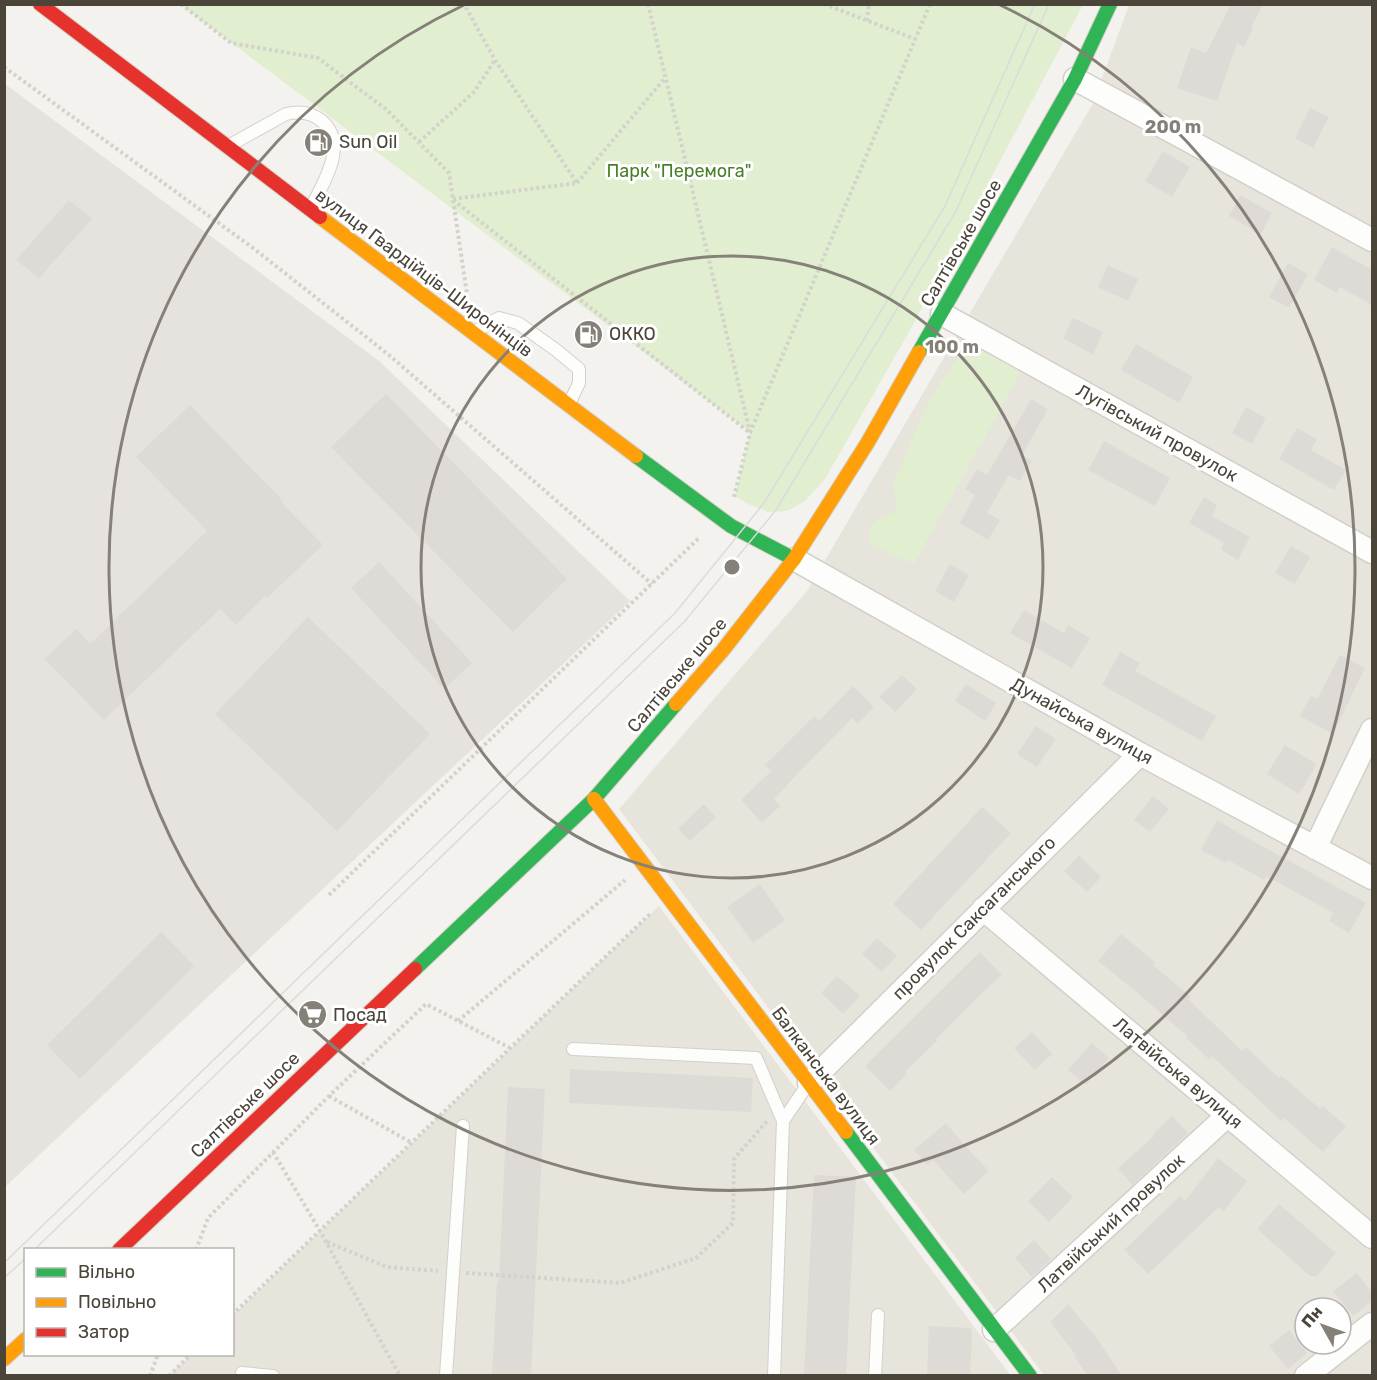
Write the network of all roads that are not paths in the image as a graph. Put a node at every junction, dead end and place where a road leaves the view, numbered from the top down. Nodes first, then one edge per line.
1 (40, 4) edge
2 (1110, 4) edge
3 (1076, 79) junction
4 (227, 146) junction
5 (310, 209) junction
6 (1372, 240) edge
7 (942, 314) junction
8 (473, 332) junction
9 (569, 405) junction
10 (1372, 552) edge
11 (794, 559) junction
12 (1372, 730) edge
13 (1140, 754) junction
14 (594, 799) junction
15 (1315, 848) junction
16 (1372, 878) edge
17 (983, 909) junction
18 (573, 1049) dead end
19 (809, 1083) junction
20 (1228, 1115) junction
21 (783, 1121) junction
22 (463, 1126) dead end
23 (1372, 1237) edge
24 (121, 1248) edge
25 (878, 1315) dead end
26 (1372, 1324) edge
27 (994, 1330) junction
28 (24, 1342) edge
29 (6, 1364) edge
30 (242, 1373) dead end
31 (273, 1376) edge
32 (446, 1376) edge
33 (774, 1376) edge
34 (875, 1376) edge
35 (1030, 1376) edge
36 (1306, 1376) edge

1 - 4 main road, вулиця Гвардійців-Широнінців
2 - 3 main road, Салтівське шосе
3 - 6 street
3 - 7 main road, Салтівське шосе
4 - 5 main road, вулиця Гвардійців-Широнінців
4 - 5 lane
5 - 8 main road, вулиця Гвардійців-Широнінців
7 - 10 street, Лугівський провулок
7 - 11 main road, Салтівське шосе
8 - 9 main road, вулиця Гвардійців-Широнінців
8 - 9 lane
9 - 11 main road, вулиця Гвардійців-Широнінців
11 - 13 street, Дунайська вулиця
11 - 14 main road, Салтівське шосе
12 - 15 street
13 - 15 street, Дунайська вулиця
13 - 17 street, провулок Саксаганського
14 - 19 main road, Балканська вулиця
14 - 24 main road, Салтівське шосе
15 - 16 street, Дунайська вулиця
17 - 19 street, провулок Саксаганського
17 - 20 street, Латвійська вулиця
18 - 21 lane
19 - 21 lane
19 - 27 main road, Балканська вулиця
20 - 23 street, Латвійська вулиця
20 - 27 street, Латвійський провулок
21 - 33 lane
22 - 32 lane
25 - 34 lane
26 - 36 street
27 - 35 main road, Балканська вулиця
28 - 29 main road
30 - 31 lane

